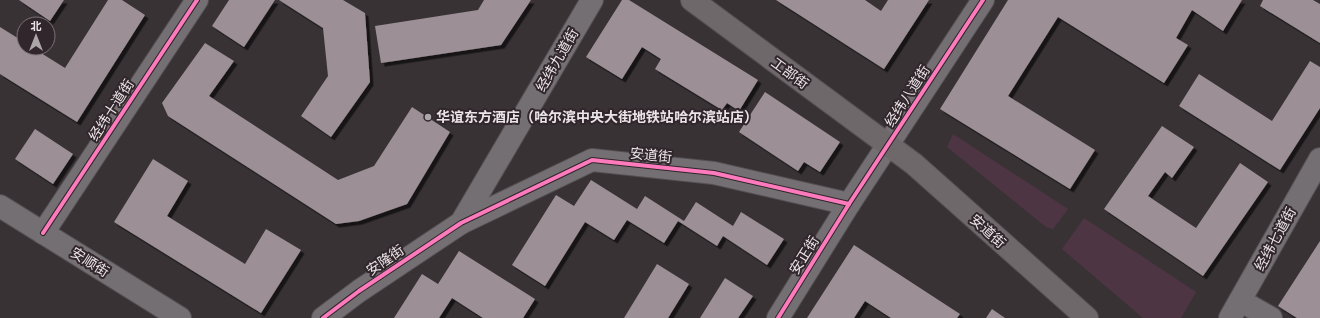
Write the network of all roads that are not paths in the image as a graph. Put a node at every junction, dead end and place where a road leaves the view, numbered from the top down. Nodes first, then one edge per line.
1 (197, 0) edge
2 (592, 0) edge
3 (692, 0) edge
4 (983, 0) edge
5 (888, 145) junction
6 (1320, 159) edge
7 (849, 204) junction
8 (0, 206) edge
9 (461, 223) junction
10 (43, 233) junction
11 (1235, 309) edge
12 (180, 318) edge
13 (323, 318) edge
14 (778, 318) edge
15 (1087, 318) edge
16 (1271, 318) edge

1 - 10 street, 经纬十道街
2 - 9 street, 经纬九道街
3 - 5 main road, 工部街
4 - 5 street, 经纬八道街
5 - 7 street, 经纬八道街
5 - 15 main road, 安道街
6 - 11 street, 经纬七道街
7 - 9 street, 安道街
7 - 14 street, 安正街
8 - 10 street, 安顺街
9 - 13 street, 安隆街
10 - 12 street, 安顺街
11 - 16 street

